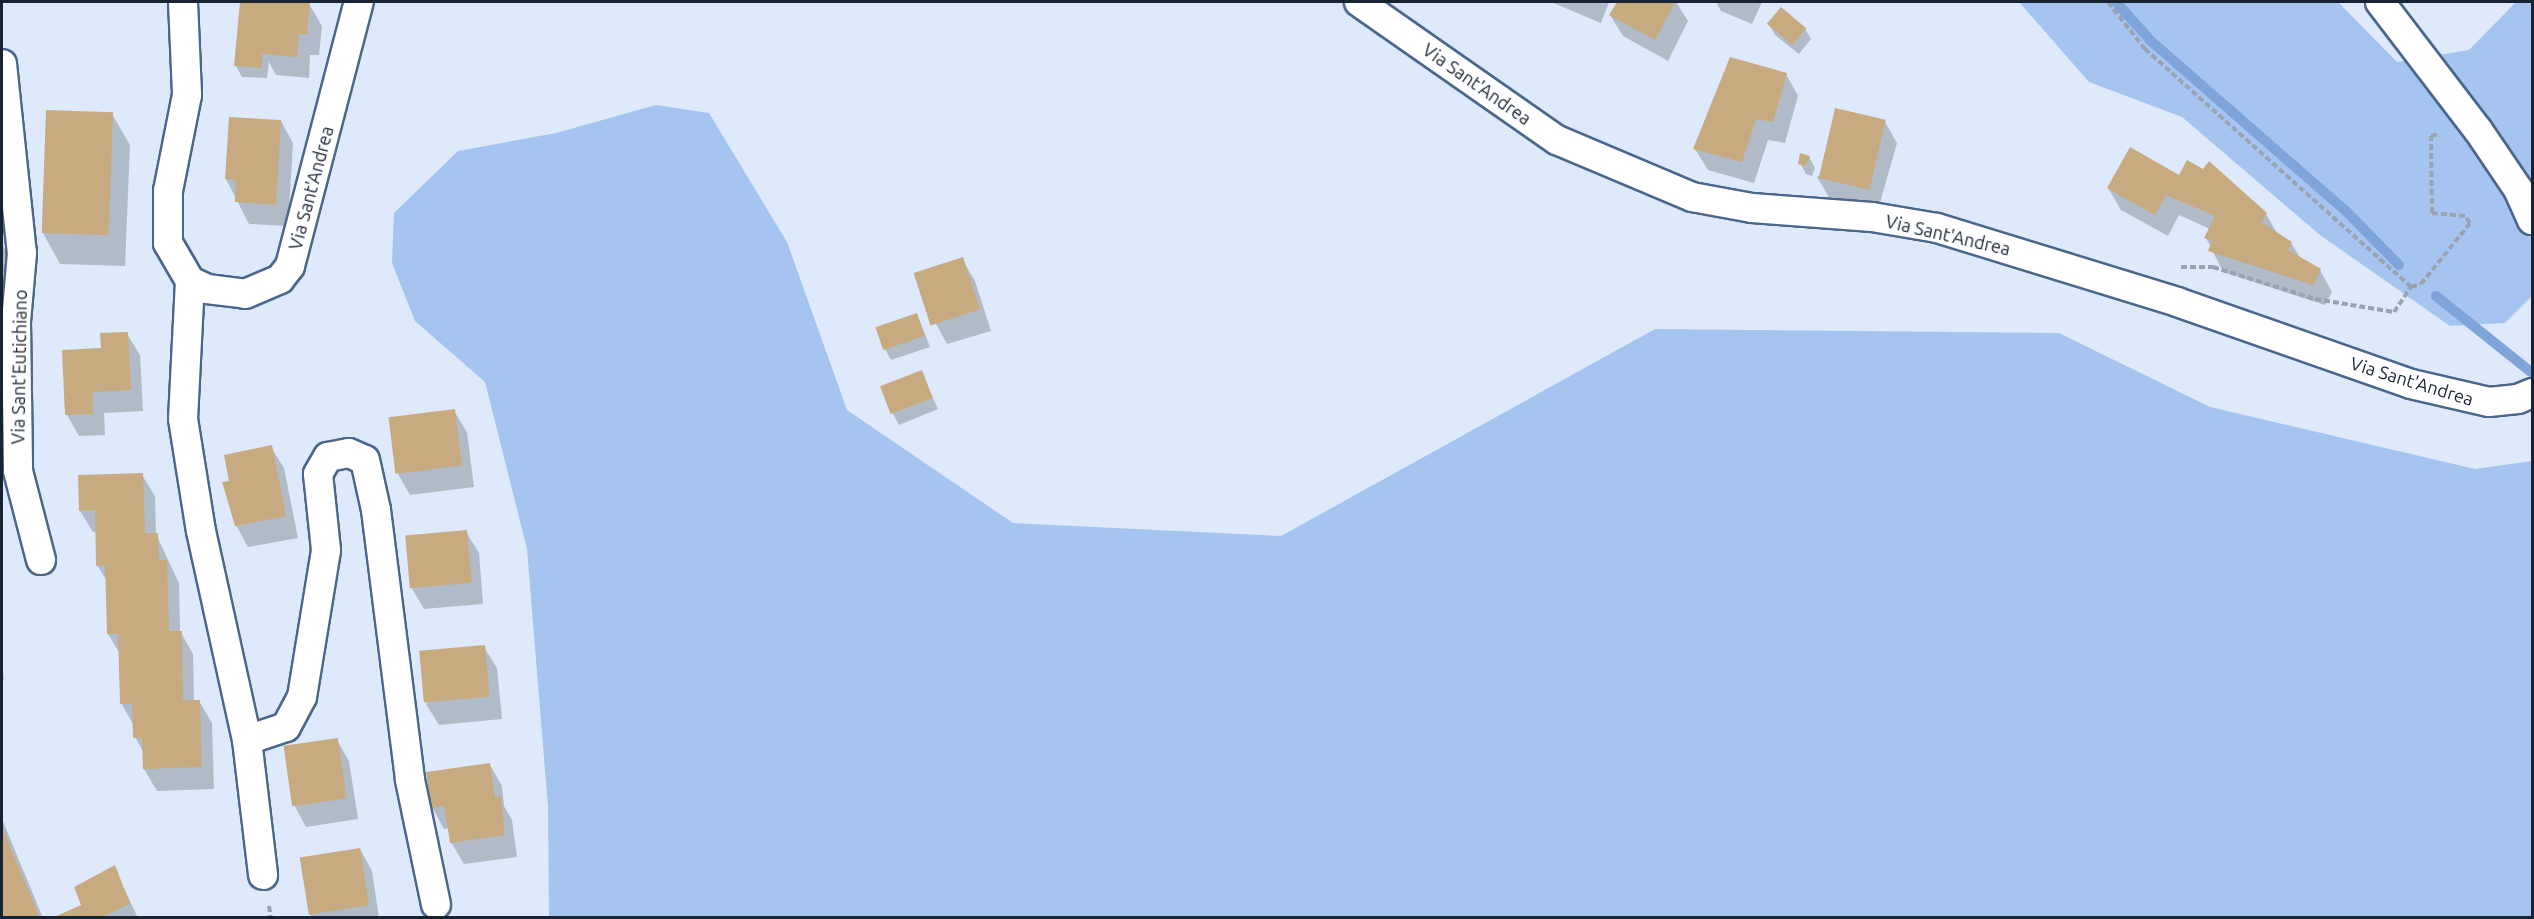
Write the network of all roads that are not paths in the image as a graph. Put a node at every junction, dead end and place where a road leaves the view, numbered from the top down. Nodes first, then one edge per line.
1 (183, 2) edge
2 (359, 2) edge
3 (1359, 2) edge
4 (2380, 2) edge
5 (2, 64) edge
6 (2532, 220) edge
7 (190, 281) junction
8 (2532, 393) edge
9 (41, 560) dead end
10 (247, 740) junction
11 (263, 875) dead end
12 (436, 904) dead end

1 - 7 street
2 - 7 street, Via Sant'Andrea
3 - 8 street, Via Sant'Andrea
4 - 6 street
5 - 9 street, Via Sant'Eutichiano
7 - 10 street
10 - 11 street
10 - 12 street

